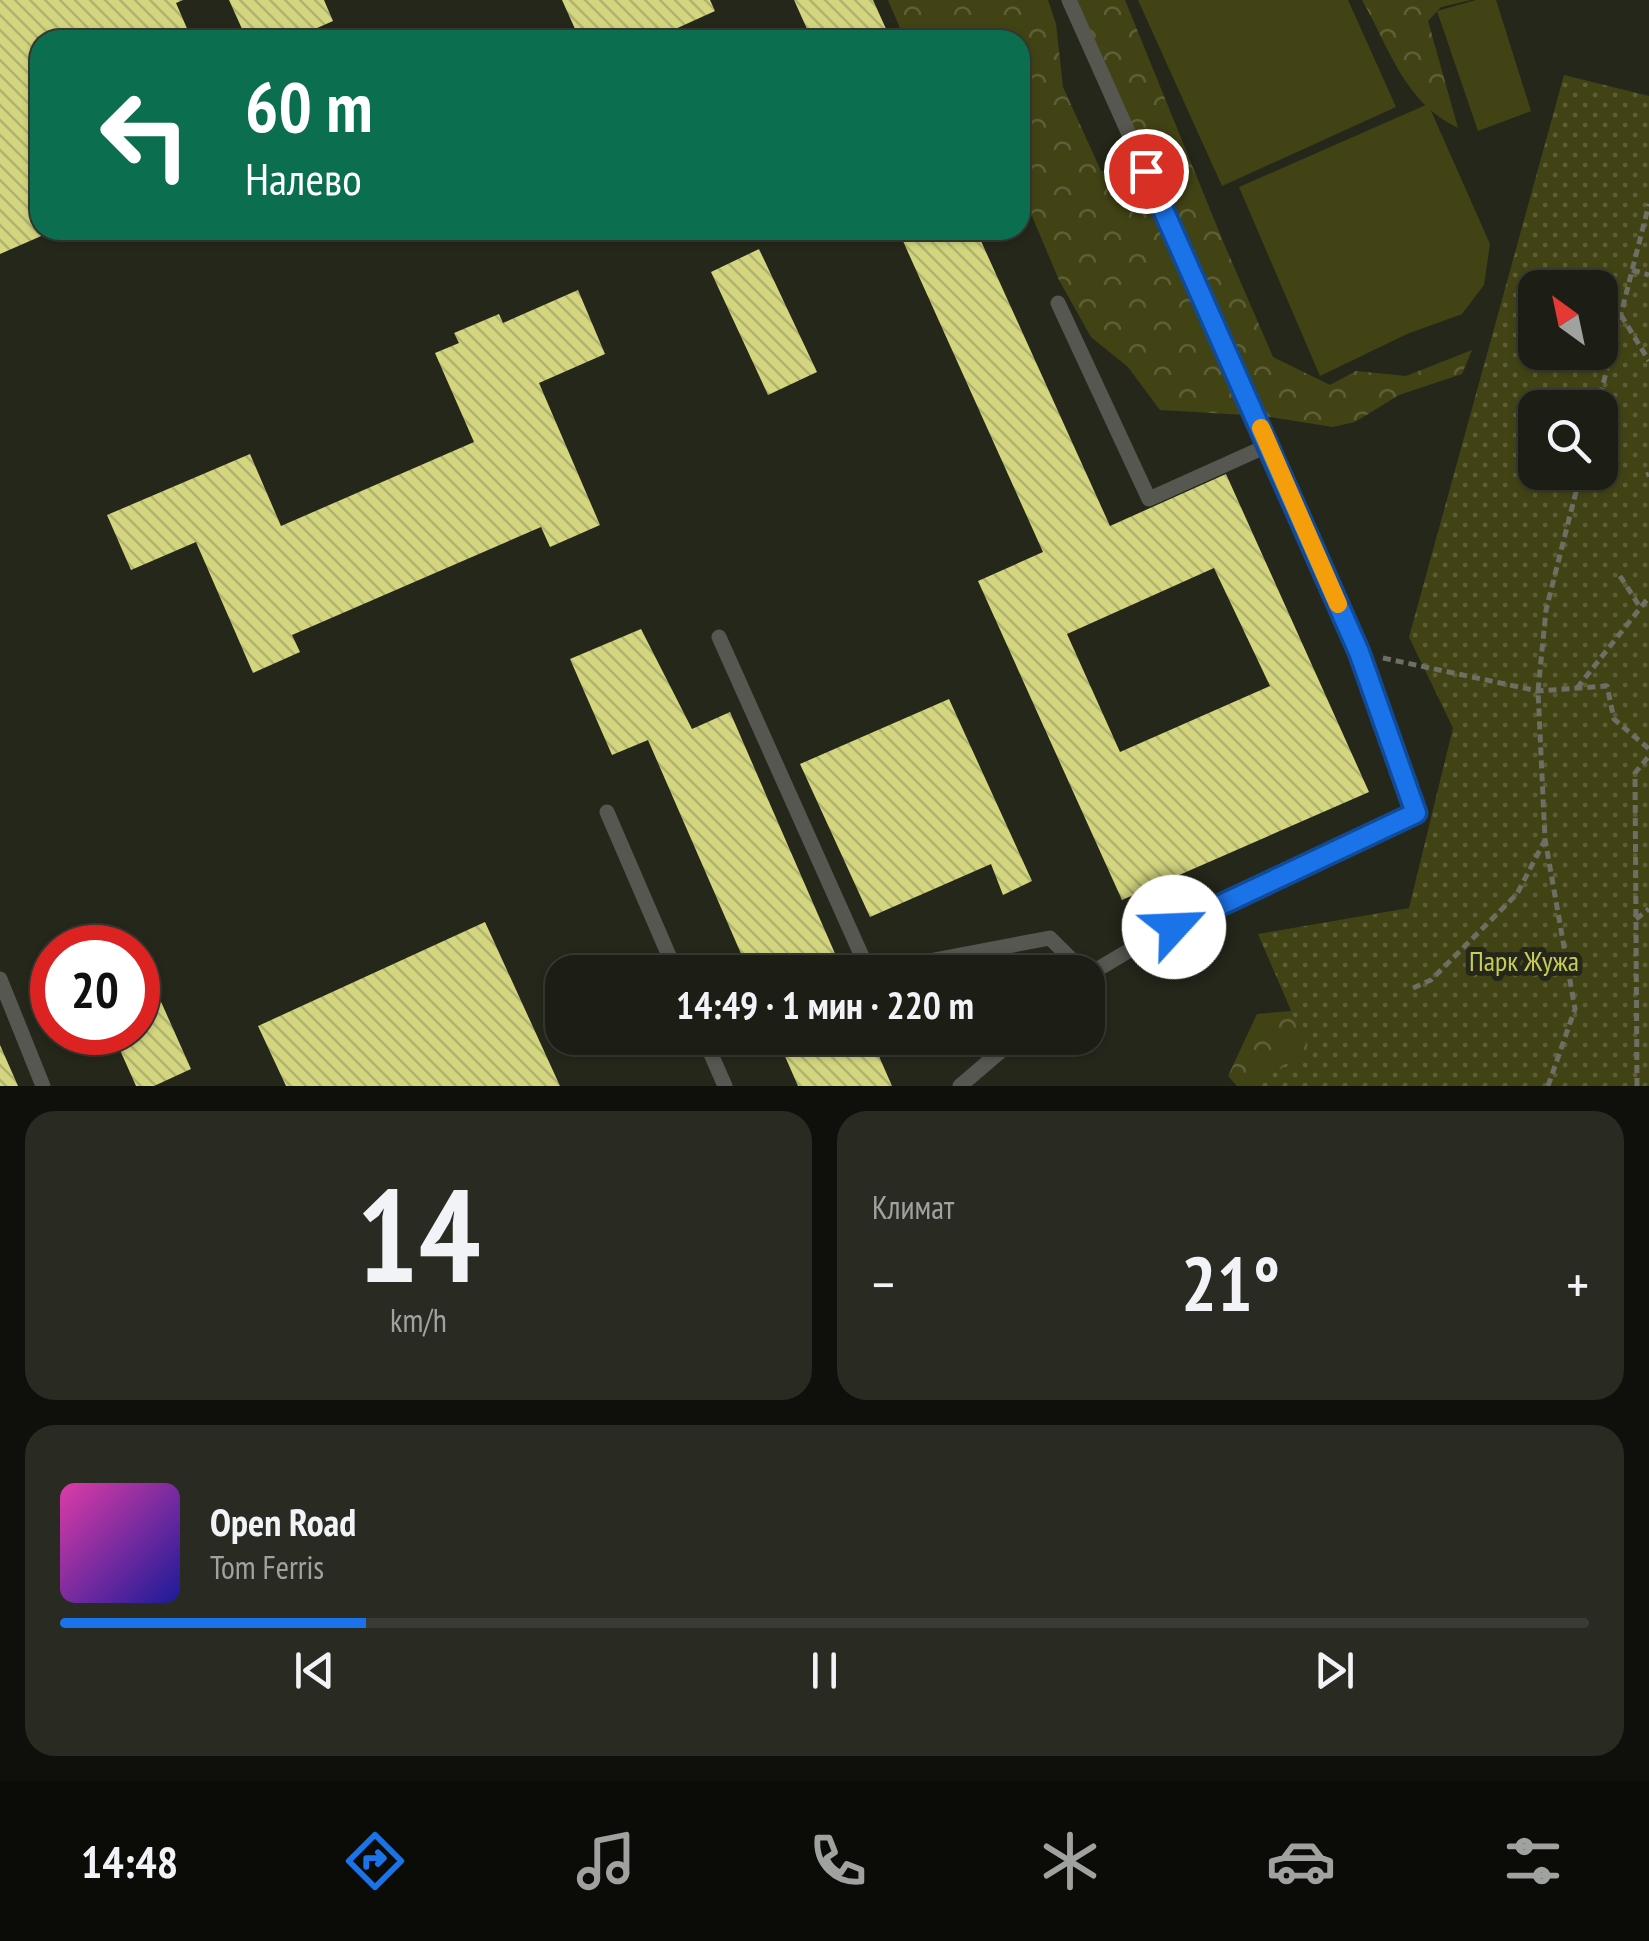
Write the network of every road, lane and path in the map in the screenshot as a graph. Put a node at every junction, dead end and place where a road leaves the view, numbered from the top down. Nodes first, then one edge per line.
1 (1069, 0) edge
2 (1649, 204) edge
3 (1632, 270) junction
4 (1649, 275) edge
5 (1058, 304) dead end
6 (1621, 315) junction
7 (1649, 361) edge
8 (1602, 390) edge
9 (1269, 445) junction
10 (1576, 490) edge
11 (1620, 576) dead end
12 (1649, 597) edge
13 (1641, 608) junction
14 (719, 637) dead end
15 (1359, 652) junction
16 (1538, 690) junction
17 (1576, 691) junction
18 (1649, 752) edge
19 (607, 812) dead end
20 (1545, 839) junction
21 (1649, 909) edge
22 (1636, 919) junction
23 (669, 955) edge
24 (862, 955) edge
25 (960, 955) edge
26 (1067, 955) edge
27 (1105, 963) edge
28 (0, 979) edge
29 (1413, 988) dead end
30 (711, 1055) edge
31 (996, 1055) edge
32 (43, 1086) edge
33 (725, 1086) edge
34 (960, 1086) edge
35 (1548, 1086) edge
36 (1637, 1086) edge

1 - 9 lane
2 - 3 path
3 - 4 path
3 - 6 path
5 - 9 lane
6 - 7 path
6 - 8 path
9 - 15 lane
10 - 16 path
11 - 13 path
12 - 13 path
13 - 17 path
14 - 24 lane
15 - 16 path
15 - 27 lane
16 - 17 path
16 - 20 path
17 - 18 path
18 - 22 path
19 - 23 lane
20 - 29 path
20 - 35 path
21 - 22 path
22 - 36 path
25 - 26 lane
28 - 32 lane
30 - 33 lane
31 - 34 lane

